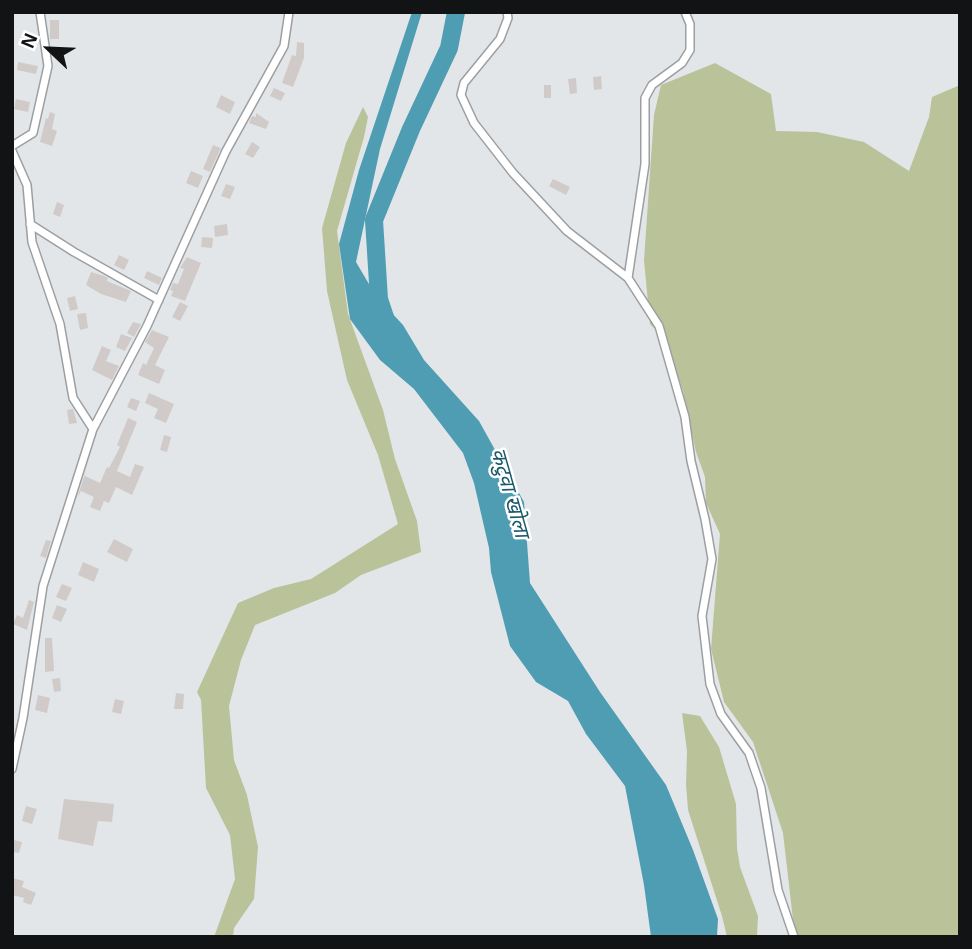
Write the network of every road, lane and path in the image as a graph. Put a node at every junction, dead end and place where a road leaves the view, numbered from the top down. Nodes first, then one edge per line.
1 (40, 12) edge
2 (289, 12) edge
3 (507, 12) edge
4 (685, 12) edge
5 (12, 149) edge
6 (30, 224) junction
7 (628, 278) junction
8 (159, 300) junction
9 (93, 429) junction
10 (12, 769) edge
11 (792, 935) edge

1 - 5 street
2 - 8 street
3 - 7 street
4 - 7 street
5 - 6 street
6 - 8 street
6 - 9 street
7 - 11 street
8 - 9 street
9 - 10 street

